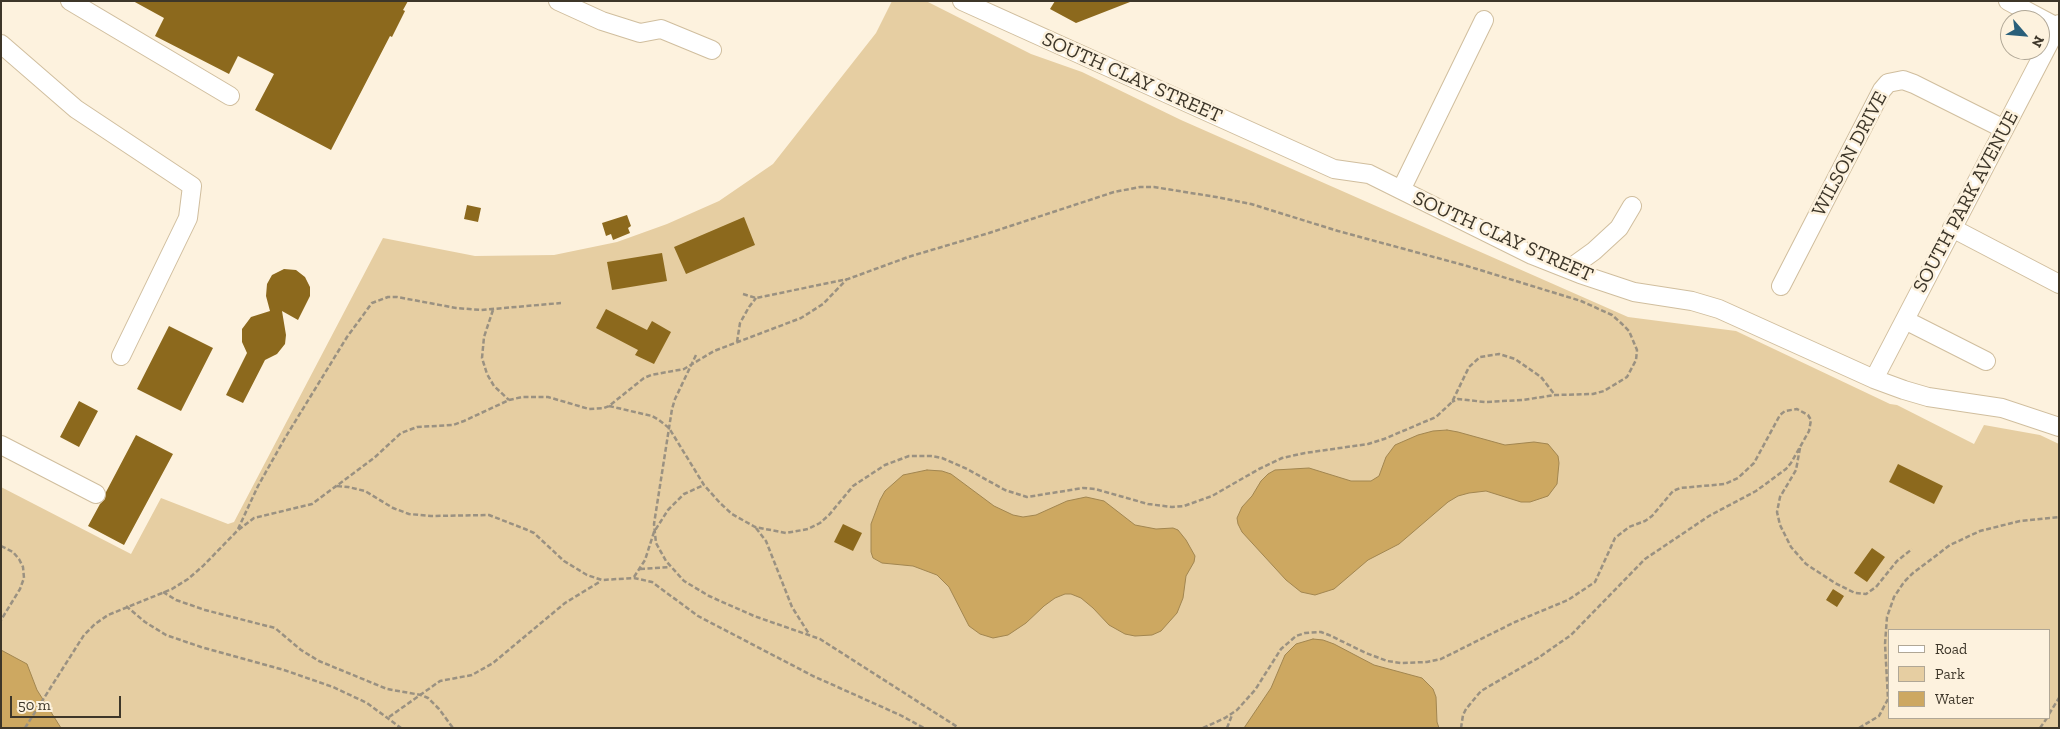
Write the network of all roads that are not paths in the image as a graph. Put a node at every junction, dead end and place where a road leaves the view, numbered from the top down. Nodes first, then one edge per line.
1 (70, 1) edge
2 (558, 1) edge
3 (962, 1) edge
4 (2008, 1) edge
5 (1484, 20) dead end
6 (2058, 25) edge
7 (1, 44) edge
8 (712, 50) dead end
9 (230, 96) dead end
10 (2004, 129) junction
11 (1401, 190) junction
12 (1632, 206) dead end
13 (1952, 228) junction
14 (1569, 269) junction
15 (2059, 284) edge
16 (1781, 286) dead end
17 (1905, 320) junction
18 (121, 356) dead end
19 (1986, 361) dead end
20 (1874, 379) junction
21 (2059, 427) edge
22 (1, 445) edge
23 (96, 494) dead end

1 - 9 street
2 - 8 street
3 - 11 street, SOUTH CLAY STREET
4 - 6 street
5 - 11 street
6 - 10 street, SOUTH PARK AVENUE
7 - 18 street
10 - 13 street, SOUTH PARK AVENUE
10 - 16 street, WILSON DRIVE
11 - 14 street, SOUTH CLAY STREET
12 - 14 street
13 - 15 street
13 - 17 street, SOUTH PARK AVENUE
14 - 20 street, SOUTH CLAY STREET
17 - 19 street
17 - 20 street, SOUTH PARK AVENUE
20 - 21 street, SOUTH CLAY STREET
22 - 23 street

